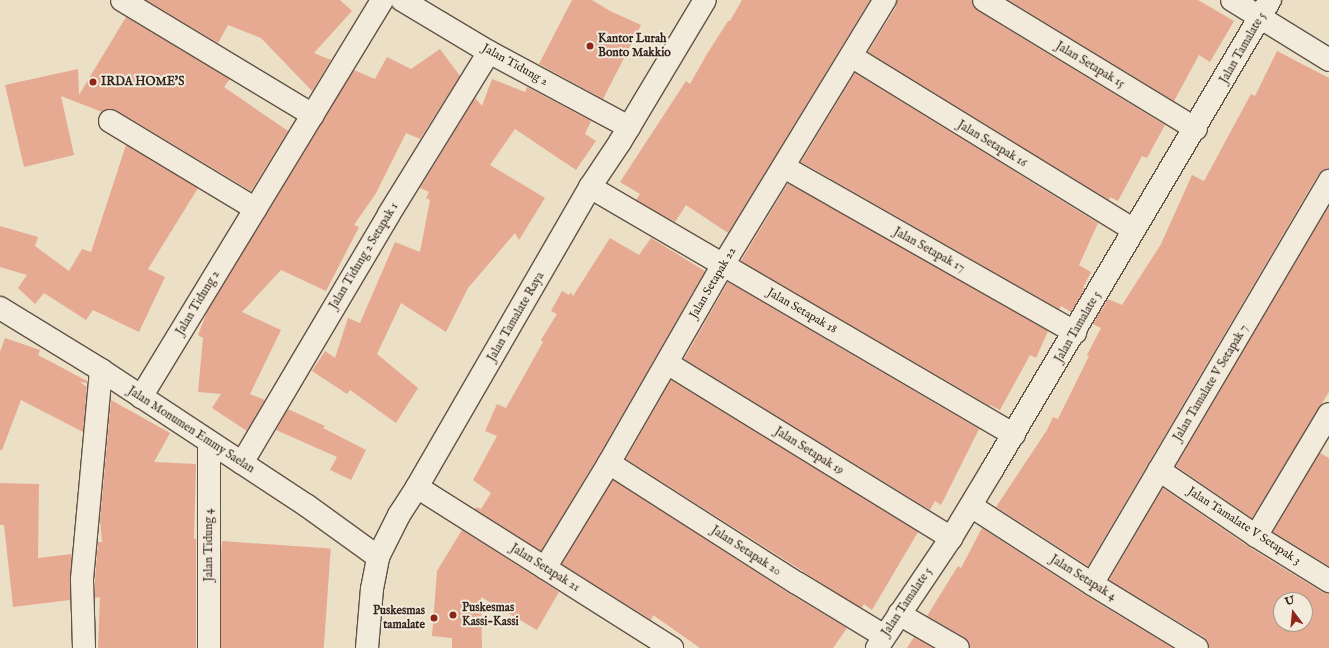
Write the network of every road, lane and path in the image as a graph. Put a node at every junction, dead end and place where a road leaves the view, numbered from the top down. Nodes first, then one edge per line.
1 (122, 0) edge
2 (382, 0) edge
3 (402, 0) edge
4 (704, 0) edge
5 (885, 0) edge
6 (984, 0) edge
7 (1232, 0) edge
8 (1266, 8) edge
9 (489, 52) junction
10 (851, 56) junction
11 (1329, 60) edge
12 (313, 115) junction
13 (110, 121) dead end
14 (629, 127) junction
15 (1196, 129) junction
16 (784, 167) junction
17 (1329, 181) edge
18 (590, 187) junction
19 (256, 208) junction
20 (1134, 230) junction
21 (723, 265) junction
22 (0, 308) edge
23 (1075, 332) junction
24 (668, 363) junction
25 (101, 370) junction
26 (140, 398) junction
27 (1329, 414) edge
28 (1014, 434) junction
29 (209, 443) junction
30 (242, 463) junction
31 (609, 463) junction
32 (1159, 470) junction
33 (417, 487) junction
34 (971, 506) junction
35 (1256, 536) junction
36 (951, 538) junction
37 (378, 557) junction
38 (545, 568) junction
39 (1329, 581) edge
40 (1092, 584) junction
41 (899, 614) junction
42 (881, 642) edge
43 (84, 648) edge
44 (209, 648) edge
45 (367, 648) edge
46 (672, 648) edge
47 (958, 648) edge
48 (1197, 648) edge

1 - 12 street
2 - 12 street, Jalan Tidung 2
3 - 9 street, Jalan Tidung 2
4 - 14 street, Jalan Tamalate Raya
5 - 10 street, Jalan Setapak 22
6 - 15 street, Jalan Setapak 15
7 - 8 street
8 - 11 street
8 - 15 street, Jalan Tamalate 5
9 - 14 street, Jalan Tidung 2
9 - 30 street, Jalan Tidung 2 Setapak 1
10 - 16 street, Jalan Setapak 22
10 - 20 street, Jalan Setapak 16
12 - 19 street, Jalan Tidung 2
13 - 19 street
14 - 18 street, Jalan Tamalate Raya
15 - 20 street, Jalan Tamalate 5
16 - 21 street, Jalan Setapak 22
16 - 23 street, Jalan Setapak 17
17 - 32 street, Jalan Tamalate V Setapak 7
18 - 21 street, Jalan Setapak 18
18 - 33 street, Jalan Tamalate Raya
19 - 26 street, Jalan Tidung 2
20 - 23 street, Jalan Tamalate 5
21 - 24 street, Jalan Setapak 22
21 - 28 street, Jalan Setapak 18
22 - 25 street, Jalan Monumen Emmy Saelan
23 - 28 street, Jalan Tamalate 5
24 - 31 street, Jalan Setapak 22
24 - 36 street, Jalan Setapak 19
25 - 26 street, Jalan Monumen Emmy Saelan
25 - 43 street
26 - 29 street, Jalan Monumen Emmy Saelan
27 - 35 street
28 - 34 street, Jalan Tamalate 5
29 - 30 street, Jalan Monumen Emmy Saelan
29 - 44 street, Jalan Tidung 4
30 - 37 street, Jalan Monumen Emmy Saelan
31 - 38 street, Jalan Setapak 22
31 - 42 street, Jalan Setapak 20
32 - 35 street, Jalan Tamalate V Setapak 3
32 - 40 street, Jalan Tamalate V Setapak 7
33 - 37 street, Jalan Tamalate Raya
33 - 38 street, Jalan Setapak 21
34 - 36 street, Jalan Tamalate 5
34 - 40 street, Jalan Setapak 4
35 - 39 street, Jalan Tamalate V Setapak 3
36 - 41 street, Jalan Tamalate 5
37 - 45 street, Jalan Tamalate Raya
38 - 46 street, Jalan Setapak 21
40 - 48 street, Jalan Setapak 4
41 - 42 street, Jalan Tamalate 5
41 - 47 street

